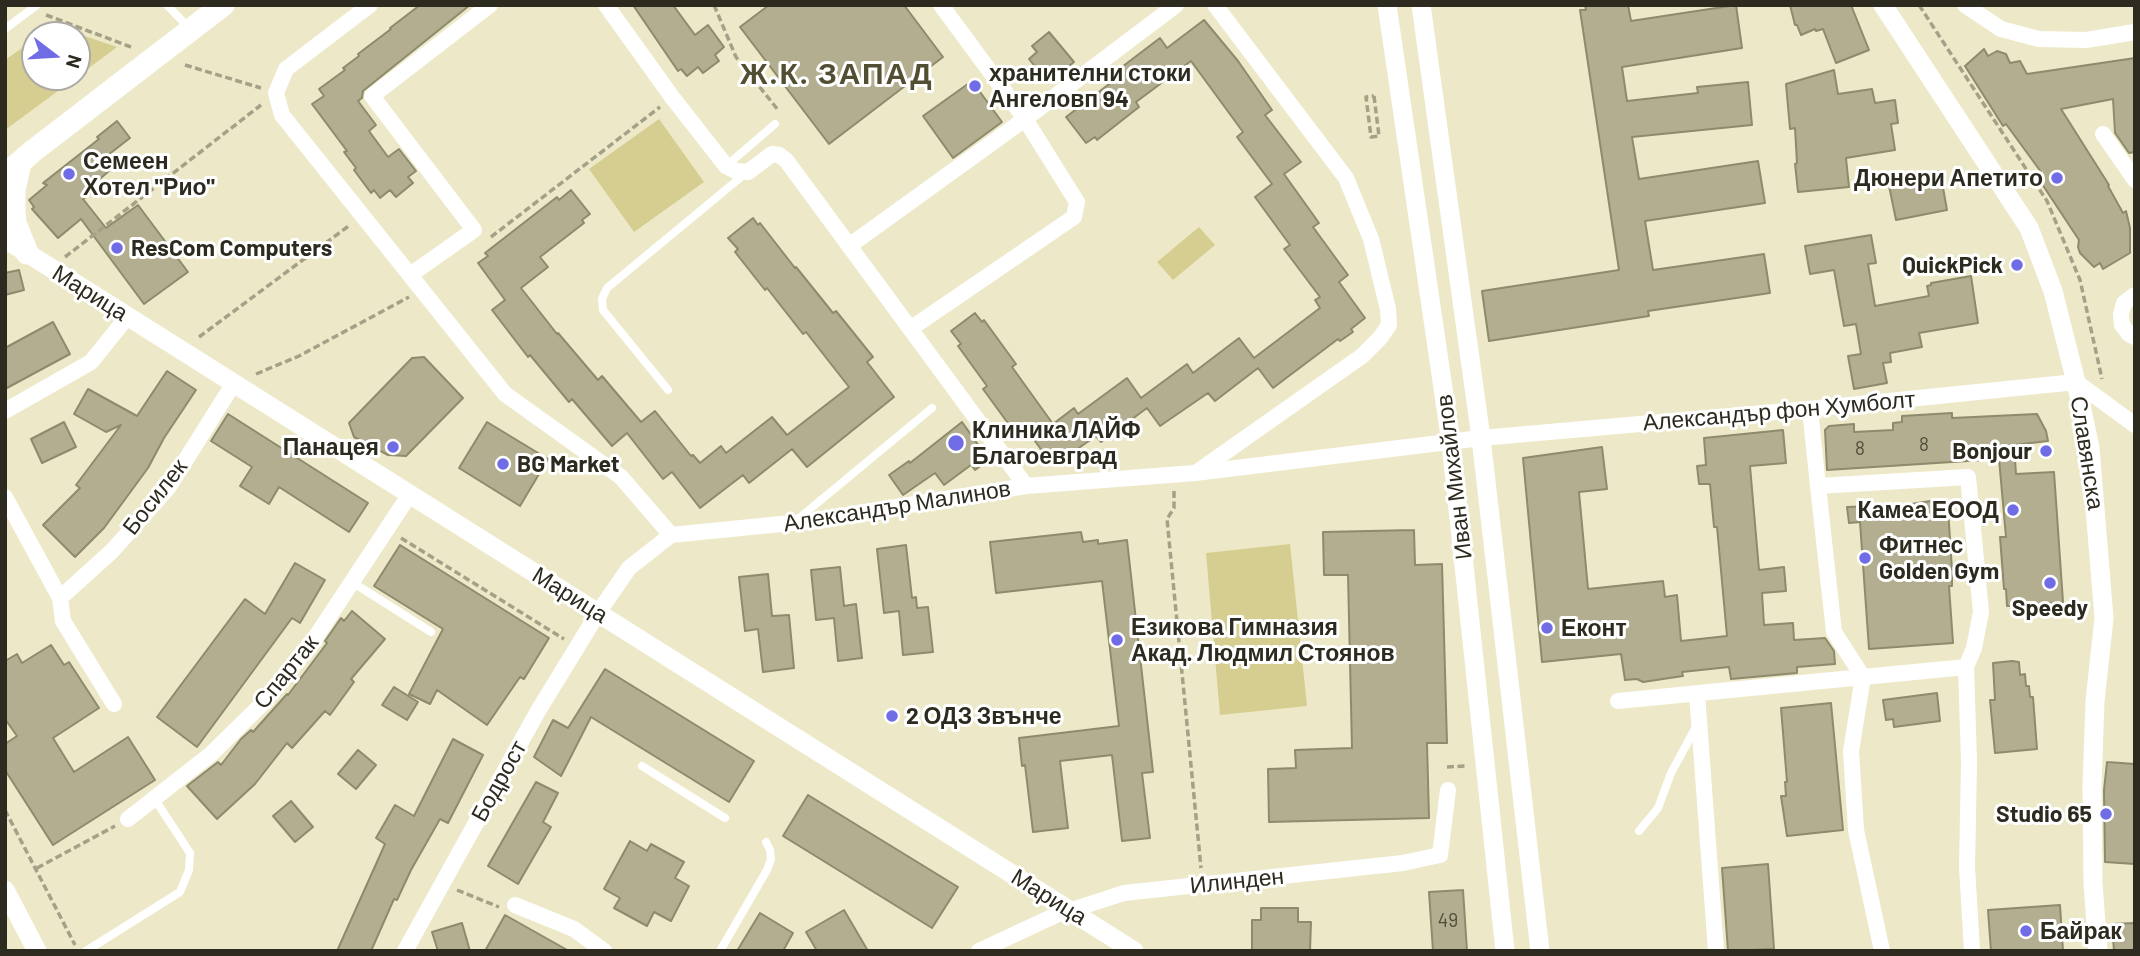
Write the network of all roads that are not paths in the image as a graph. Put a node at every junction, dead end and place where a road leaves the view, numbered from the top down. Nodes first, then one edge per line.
1 (167, 5) edge
2 (223, 5) edge
3 (370, 5) edge
4 (490, 5) edge
5 (606, 5) edge
6 (941, 5) edge
7 (1175, 5) edge
8 (1215, 5) edge
9 (1387, 5) edge
10 (1421, 5) edge
11 (1883, 5) edge
12 (1965, 5) edge
13 (34, 7) edge
14 (5, 29) edge
15 (191, 30) junction
16 (2135, 32) edge
17 (1025, 119) junction
18 (775, 124) road end
19 (2103, 134) dead end
20 (726, 166) junction
21 (13, 169) edge
22 (748, 172) junction
23 (2135, 180) edge
24 (5, 239) edge
25 (849, 246) junction
26 (27, 253) junction
27 (410, 275) junction
28 (2135, 295) edge
29 (128, 316) junction
30 (910, 329) junction
31 (2135, 337) edge
32 (2076, 382) junction
33 (234, 383) junction
34 (668, 390) dead end
35 (932, 408) dead end
36 (1810, 409) junction
37 (5, 411) edge
38 (2135, 425) edge
39 (1481, 438) junction
40 (1451, 443) junction
41 (1195, 473) junction
42 (1026, 486) junction
43 (1818, 486) junction
44 (410, 494) junction
45 (5, 497) edge
46 (793, 523) junction
47 (671, 535) junction
48 (352, 582) junction
49 (60, 598) junction
50 (598, 613) junction
51 (431, 632) dead end
52 (1966, 667) junction
53 (1863, 677) junction
54 (1698, 694) junction
55 (1618, 701) dead end
56 (114, 704) dead end
57 (1698, 722) junction
58 (642, 766) dead end
59 (1448, 790) dead end
60 (154, 797) junction
61 (725, 818) dead end
62 (128, 819) road end
63 (1639, 831) dead end
64 (766, 842) dead end
65 (5, 890) edge
66 (509, 907) road end
67 (1071, 911) junction
68 (37, 951) edge
69 (86, 951) edge
70 (405, 951) edge
71 (604, 951) edge
72 (720, 951) edge
73 (979, 951) edge
74 (1134, 951) edge
75 (1505, 951) edge
76 (1540, 951) edge
77 (1716, 951) edge
78 (1882, 951) edge
79 (1972, 951) edge
80 (2098, 951) edge

1 - 15 lane
2 - 15 main road
3 - 27 street
4 - 27 street
5 - 20 street
6 - 17 street
7 - 17 street
8 - 41 street
9 - 40 street, Иван Михайлов
10 - 39 street, Иван Михайлов
11 - 32 street, Славянска
12 - 16 street
13 - 14 lane
15 - 21 main road
17 - 25 street
17 - 30 street
18 - 20 lane
19 - 23 street
20 - 22 street
21 - 26 main road
22 - 25 street
22 - 34 lane
24 - 26 street, Марица
25 - 30 street
26 - 29 street, Марица
27 - 47 street
28 - 31 street
29 - 33 street, Марица
29 - 37 street
30 - 42 street
32 - 36 street, Александър фон Хумболт
32 - 38 street
32 - 80 street, Славянска
33 - 44 street, Марица
33 - 49 street, Босилек
35 - 46 lane
36 - 39 street, Александър фон Хумболт
36 - 43 street
39 - 40 street, Александър Малинов
39 - 76 street, Иван Михайлов
40 - 41 street, Александър Малинов
40 - 75 street, Иван Михайлов
41 - 42 street, Александър Малинов
42 - 46 street, Александър Малинов
43 - 52 street
43 - 53 street
44 - 48 street, Спартак
44 - 50 street, Марица
45 - 49 street
46 - 47 street, Александър Малинов
47 - 50 street
48 - 51 lane
48 - 60 street, Спартак
49 - 56 street
50 - 67 street, Марица
50 - 70 street, Бодрост
52 - 53 street
52 - 79 street
53 - 54 street
53 - 78 street
54 - 55 street
54 - 57 street
57 - 63 lane
57 - 77 street
58 - 61 lane
59 - 67 street, Илинден
60 - 62 street, Спартак
60 - 69 lane
64 - 72 lane
65 - 68 street
66 - 71 street
67 - 73 street, Илинден
67 - 74 street, Марица

